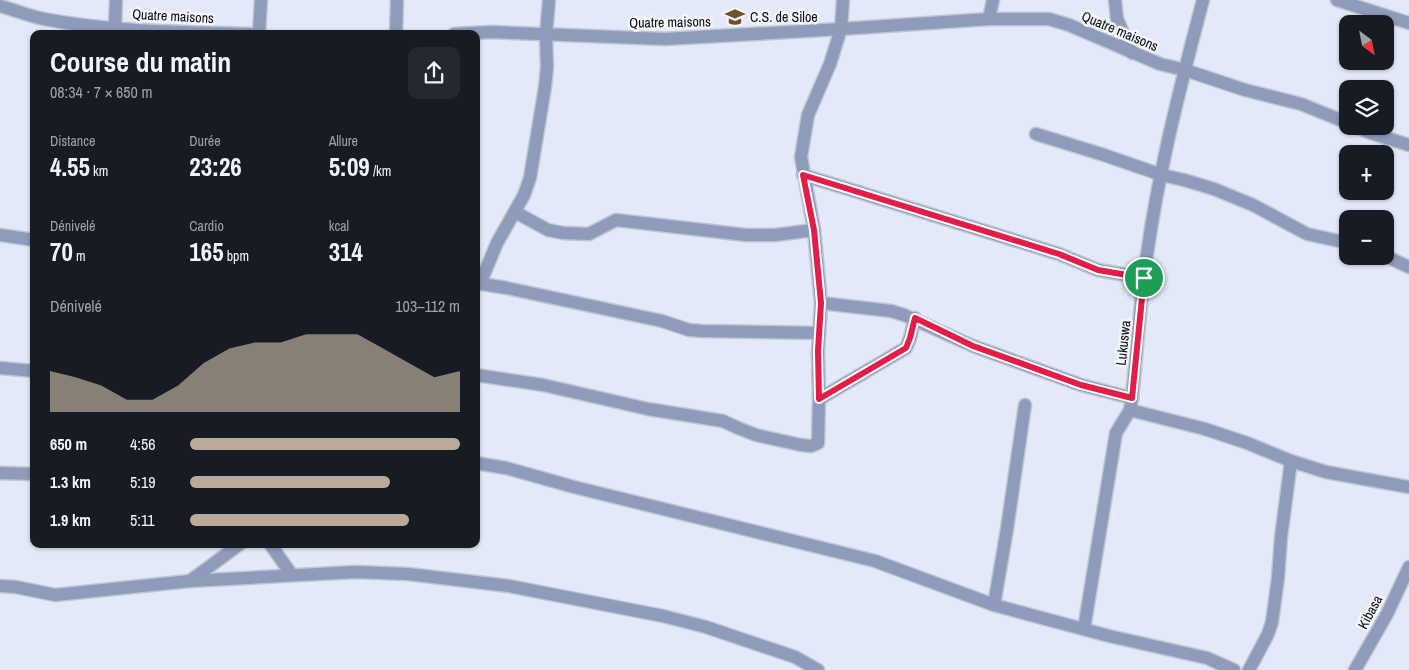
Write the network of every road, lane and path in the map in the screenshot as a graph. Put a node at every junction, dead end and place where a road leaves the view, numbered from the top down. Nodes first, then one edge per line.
1 (116, 0) edge
2 (261, 0) edge
3 (397, 0) edge
4 (549, 0) edge
5 (843, 0) edge
6 (993, 0) edge
7 (1115, 0) edge
8 (1203, 0) edge
9 (1337, 0) edge
10 (0, 6) edge
11 (20, 6) edge
12 (989, 19) junction
13 (1409, 23) edge
14 (115, 27) junction
15 (93, 30) edge
16 (150, 30) edge
17 (259, 30) edge
18 (396, 30) edge
19 (841, 30) junction
20 (480, 33) edge
21 (546, 35) junction
22 (1132, 53) junction
23 (1184, 70) junction
24 (1339, 119) edge
25 (1036, 134) dead end
26 (1377, 135) edge
27 (1409, 145) edge
28 (803, 175) junction
29 (1162, 175) junction
30 (515, 212) junction
31 (814, 230) junction
32 (0, 235) edge
33 (30, 239) edge
34 (1339, 241) edge
35 (1394, 260) edge
36 (1409, 267) edge
37 (1144, 278) junction
38 (480, 280) edge
39 (480, 284) edge
40 (821, 303) junction
41 (915, 318) junction
42 (819, 333) junction
43 (0, 368) edge
44 (30, 371) edge
45 (480, 376) edge
46 (819, 399) junction
47 (1131, 404) junction
48 (1025, 405) dead end
49 (1291, 461) junction
50 (480, 464) edge
51 (0, 473) edge
52 (30, 474) edge
53 (1409, 487) edge
54 (235, 548) edge
55 (273, 548) edge
56 (1409, 567) edge
57 (292, 575) junction
58 (190, 581) junction
59 (0, 586) edge
60 (994, 605) junction
61 (1084, 630) junction
62 (818, 670) edge
63 (1234, 670) edge
64 (1249, 670) edge
65 (1355, 670) edge

1 - 14 street
2 - 17 street
3 - 18 street
4 - 21 street
5 - 19 street
6 - 12 street
7 - 22 street
8 - 23 street, Lukuswa
9 - 13 street
10 - 11 street, Quatre maisons
11 - 15 street, Quatre maisons
12 - 19 street, Quatre maisons
12 - 22 street, Quatre maisons
14 - 15 street, Quatre maisons
14 - 16 street, Quatre maisons
19 - 21 street, Quatre maisons
19 - 28 street
20 - 21 street, Quatre maisons
21 - 30 street
22 - 23 street, Quatre maisons
23 - 24 street, Quatre maisons
23 - 29 street, Lukuswa
25 - 29 street
26 - 27 street
28 - 31 street
28 - 37 street
29 - 34 street
29 - 37 street, Lukuswa
30 - 31 street
30 - 38 street
31 - 40 street
32 - 33 street
35 - 36 street
37 - 47 street, Lukuswa
39 - 42 street
40 - 41 street
40 - 42 street
41 - 46 street
41 - 47 street
42 - 46 street
43 - 44 street
45 - 46 street
47 - 49 street
47 - 61 street, Lukuswa
48 - 60 street
49 - 53 street
49 - 64 street
50 - 60 street
51 - 52 street
54 - 58 street
55 - 57 street
56 - 65 street, Kibasa
57 - 58 street
57 - 62 street
58 - 59 street
60 - 61 street
61 - 63 street

